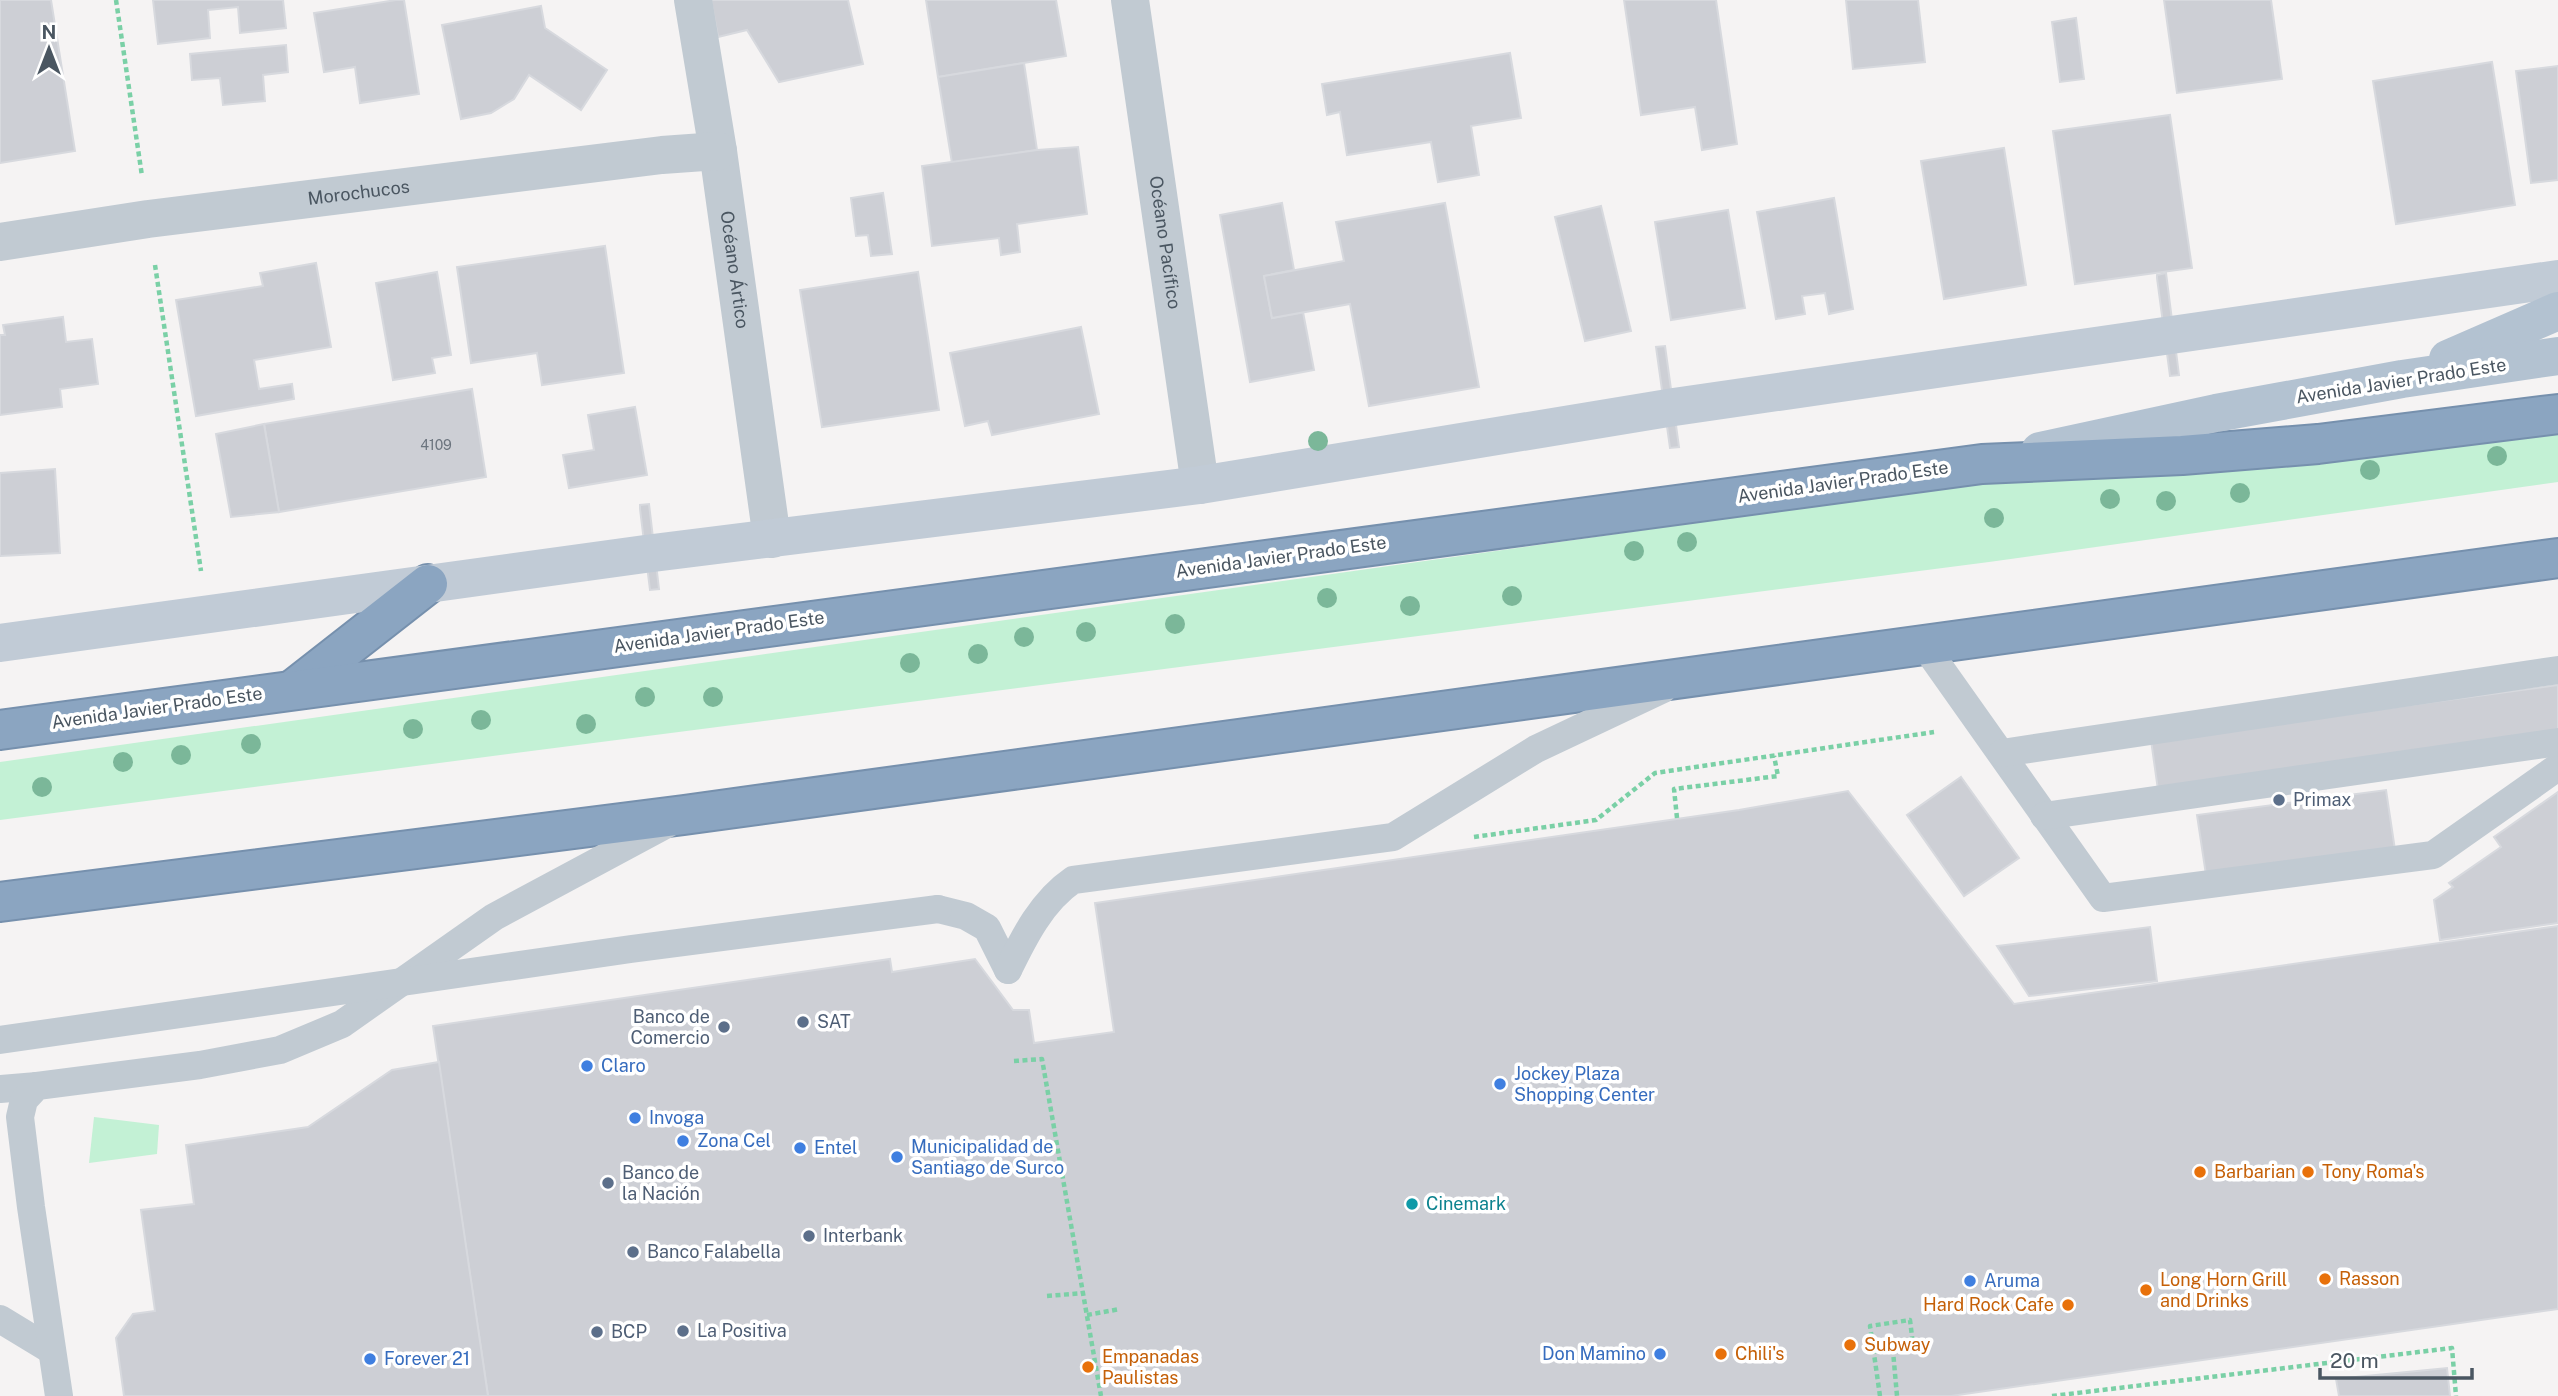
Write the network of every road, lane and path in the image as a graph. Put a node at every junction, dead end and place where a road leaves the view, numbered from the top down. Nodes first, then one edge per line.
1 (116, 0) edge
2 (693, 0) edge
3 (1139, 1) edge
4 (718, 151) junction
5 (142, 176) dead end
6 (0, 242) edge
7 (155, 264) dead end
8 (2558, 279) edge
9 (2558, 311) edge
10 (2558, 356) edge
11 (2402, 379) junction
12 (2558, 414) edge
13 (1982, 464) junction
14 (1200, 485) junction
15 (772, 538) junction
16 (2558, 558) edge
17 (201, 571) dead end
18 (428, 584) junction
19 (0, 643) edge
20 (1924, 645) junction
21 (2558, 670) edge
22 (1688, 677) junction
23 (294, 689) junction
24 (0, 730) edge
25 (2558, 742) edge
26 (2002, 753) junction
27 (1774, 756) dead end
28 (2558, 767) edge
29 (684, 815) junction
30 (2044, 816) junction
31 (1677, 818) dead end
32 (0, 902) edge
33 (0, 1040) edge
34 (1014, 1061) dead end
35 (37, 1086) junction
36 (0, 1089) edge
37 (0, 1106) edge
38 (1084, 1293) junction
39 (1047, 1296) dead end
40 (1120, 1309) dead end
41 (1088, 1314) junction
42 (0, 1319) edge
43 (1892, 1340) dead end
44 (51, 1350) junction
45 (1914, 1353) dead end
46 (59, 1396) edge
47 (1101, 1396) edge
48 (1880, 1396) edge
49 (1897, 1396) edge
50 (2052, 1396) edge
51 (2456, 1396) edge

1 - 5 path
2 - 4 street, Océano Ártico
3 - 14 street, Océano Pacífico
4 - 6 street, Morochucos
4 - 15 street, Océano Ártico
7 - 17 path
8 - 14 main road
9 - 11 main road
10 - 11 main road, Avenida Javier Prado Este
11 - 13 main road, Avenida Javier Prado Este
12 - 13 highway
13 - 23 highway, Avenida Javier Prado Este
14 - 15 main road
15 - 18 main road
16 - 20 highway
18 - 19 main road
18 - 23 highway
20 - 22 highway
20 - 26 lane
21 - 26 lane
22 - 29 highway
22 - 33 lane, bridge
23 - 24 highway, Avenida Javier Prado Este
25 - 30 lane
26 - 30 lane
27 - 31 path
28 - 30 lane
29 - 32 highway
29 - 35 lane
34 - 38 path
35 - 36 lane
35 - 37 lane
35 - 44 lane
38 - 39 path
38 - 41 path
40 - 41 path
41 - 47 path
42 - 44 lane
43 - 49 path
44 - 46 lane
45 - 48 path
50 - 51 path

